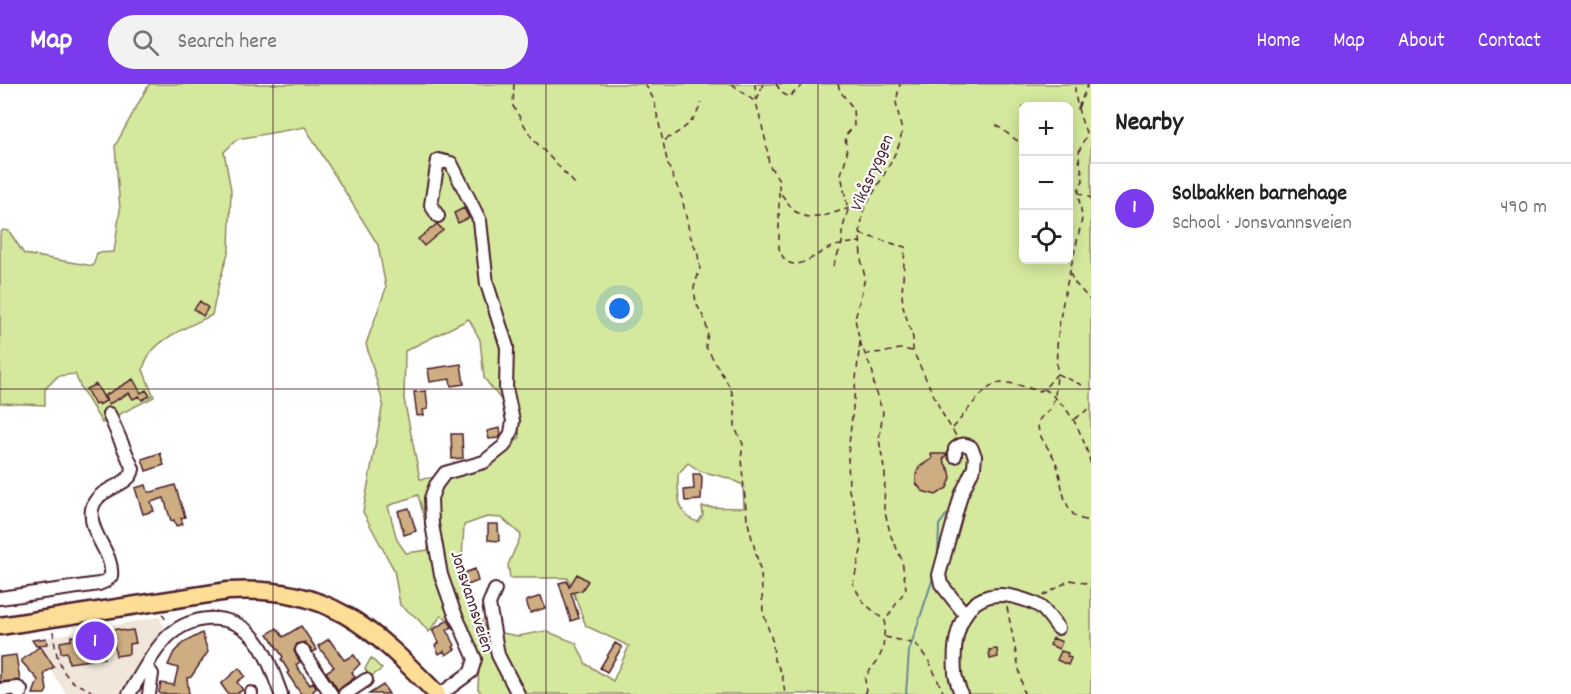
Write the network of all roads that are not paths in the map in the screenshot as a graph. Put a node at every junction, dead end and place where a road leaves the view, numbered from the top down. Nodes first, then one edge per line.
1 (438, 216) dead end
2 (110, 414) dead end
3 (957, 450) road end
4 (495, 590) dead end
5 (0, 598) edge
6 (964, 613) junction
7 (0, 626) edge
8 (1058, 628) dead end
9 (302, 650) dead end
10 (146, 666) junction
11 (366, 680) dead end
12 (0, 690) edge
13 (20, 694) edge
14 (129, 694) edge
15 (150, 694) edge
16 (281, 694) edge
17 (331, 694) edge
18 (345, 694) edge
19 (439, 694) edge
20 (518, 694) edge
21 (962, 694) edge

1 - 19 street, Jonsvannsveien
2 - 5 street
3 - 6 street
4 - 20 street, Jonsvannsveien
6 - 8 street
6 - 21 street
7 - 19 main road, Jonsvannsveien
9 - 17 street
10 - 14 street
10 - 15 street
10 - 16 street
11 - 18 street
12 - 13 street

